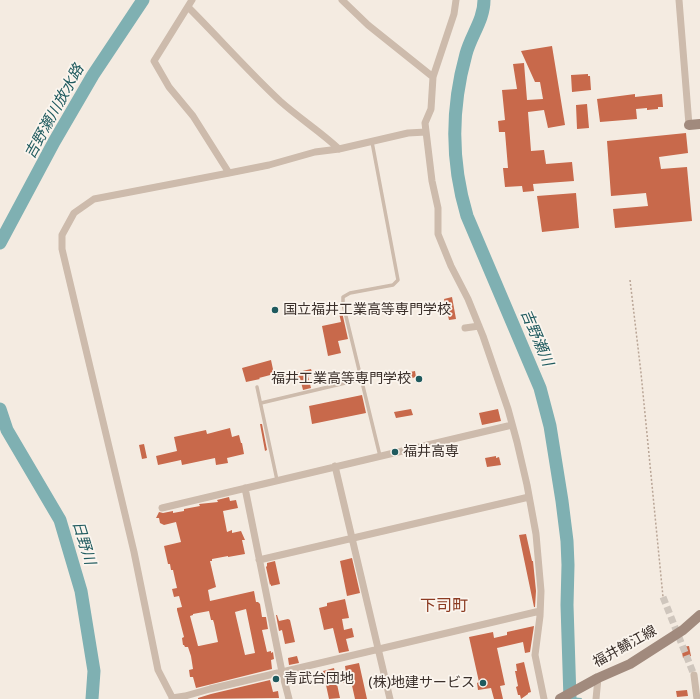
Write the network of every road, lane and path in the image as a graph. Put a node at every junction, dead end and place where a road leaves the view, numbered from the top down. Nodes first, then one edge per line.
1 (192, 0) edge
2 (342, 0) edge
3 (456, 0) edge
4 (679, 0) edge
5 (188, 7) junction
6 (433, 77) junction
7 (700, 124) edge
8 (689, 125) joint
9 (426, 132) junction
10 (372, 142) junction
11 (339, 149) junction
12 (229, 173) junction
13 (630, 280) dead end
14 (479, 326) junction
15 (465, 328) dead end
16 (362, 380) junction
17 (257, 387) dead end
18 (261, 404) junction
19 (512, 424) junction
20 (380, 456) junction
21 (335, 466) junction
22 (277, 480) junction
23 (245, 488) junction
24 (529, 497) junction
25 (162, 508) dead end
26 (352, 538) junction
27 (259, 560) junction
28 (663, 597) tunnel mouth
29 (540, 611) junction
30 (700, 615) edge
31 (378, 650) junction
32 (282, 672) junction
33 (694, 675) tunnel mouth
34 (594, 680) junction
35 (173, 698) edge
36 (289, 699) edge
37 (390, 699) edge
38 (544, 699) edge
39 (560, 699) edge
40 (596, 699) edge
41 (697, 699) edge

1 - 5 street
2 - 6 street
3 - 6 street
4 - 8 street
5 - 11 street
5 - 12 street
6 - 9 street
7 - 8 main road
9 - 10 street
9 - 14 street
10 - 11 street
10 - 16 lane
11 - 12 street
12 - 35 street
13 - 28 path
14 - 15 street
14 - 19 street
16 - 18 lane
16 - 20 lane
17 - 18 lane
18 - 22 lane
19 - 20 street
19 - 24 street
20 - 21 street
21 - 22 street
21 - 26 street
22 - 23 street
23 - 25 street
23 - 27 street
24 - 26 street
24 - 29 street
26 - 27 street
26 - 31 street
27 - 32 street
29 - 31 street
29 - 38 street
30 - 34 main road, 福井鯖江線
31 - 32 street
31 - 37 street
32 - 35 street
32 - 36 street
33 - 41 street
34 - 39 main road, 福井鯖江線
34 - 40 street

